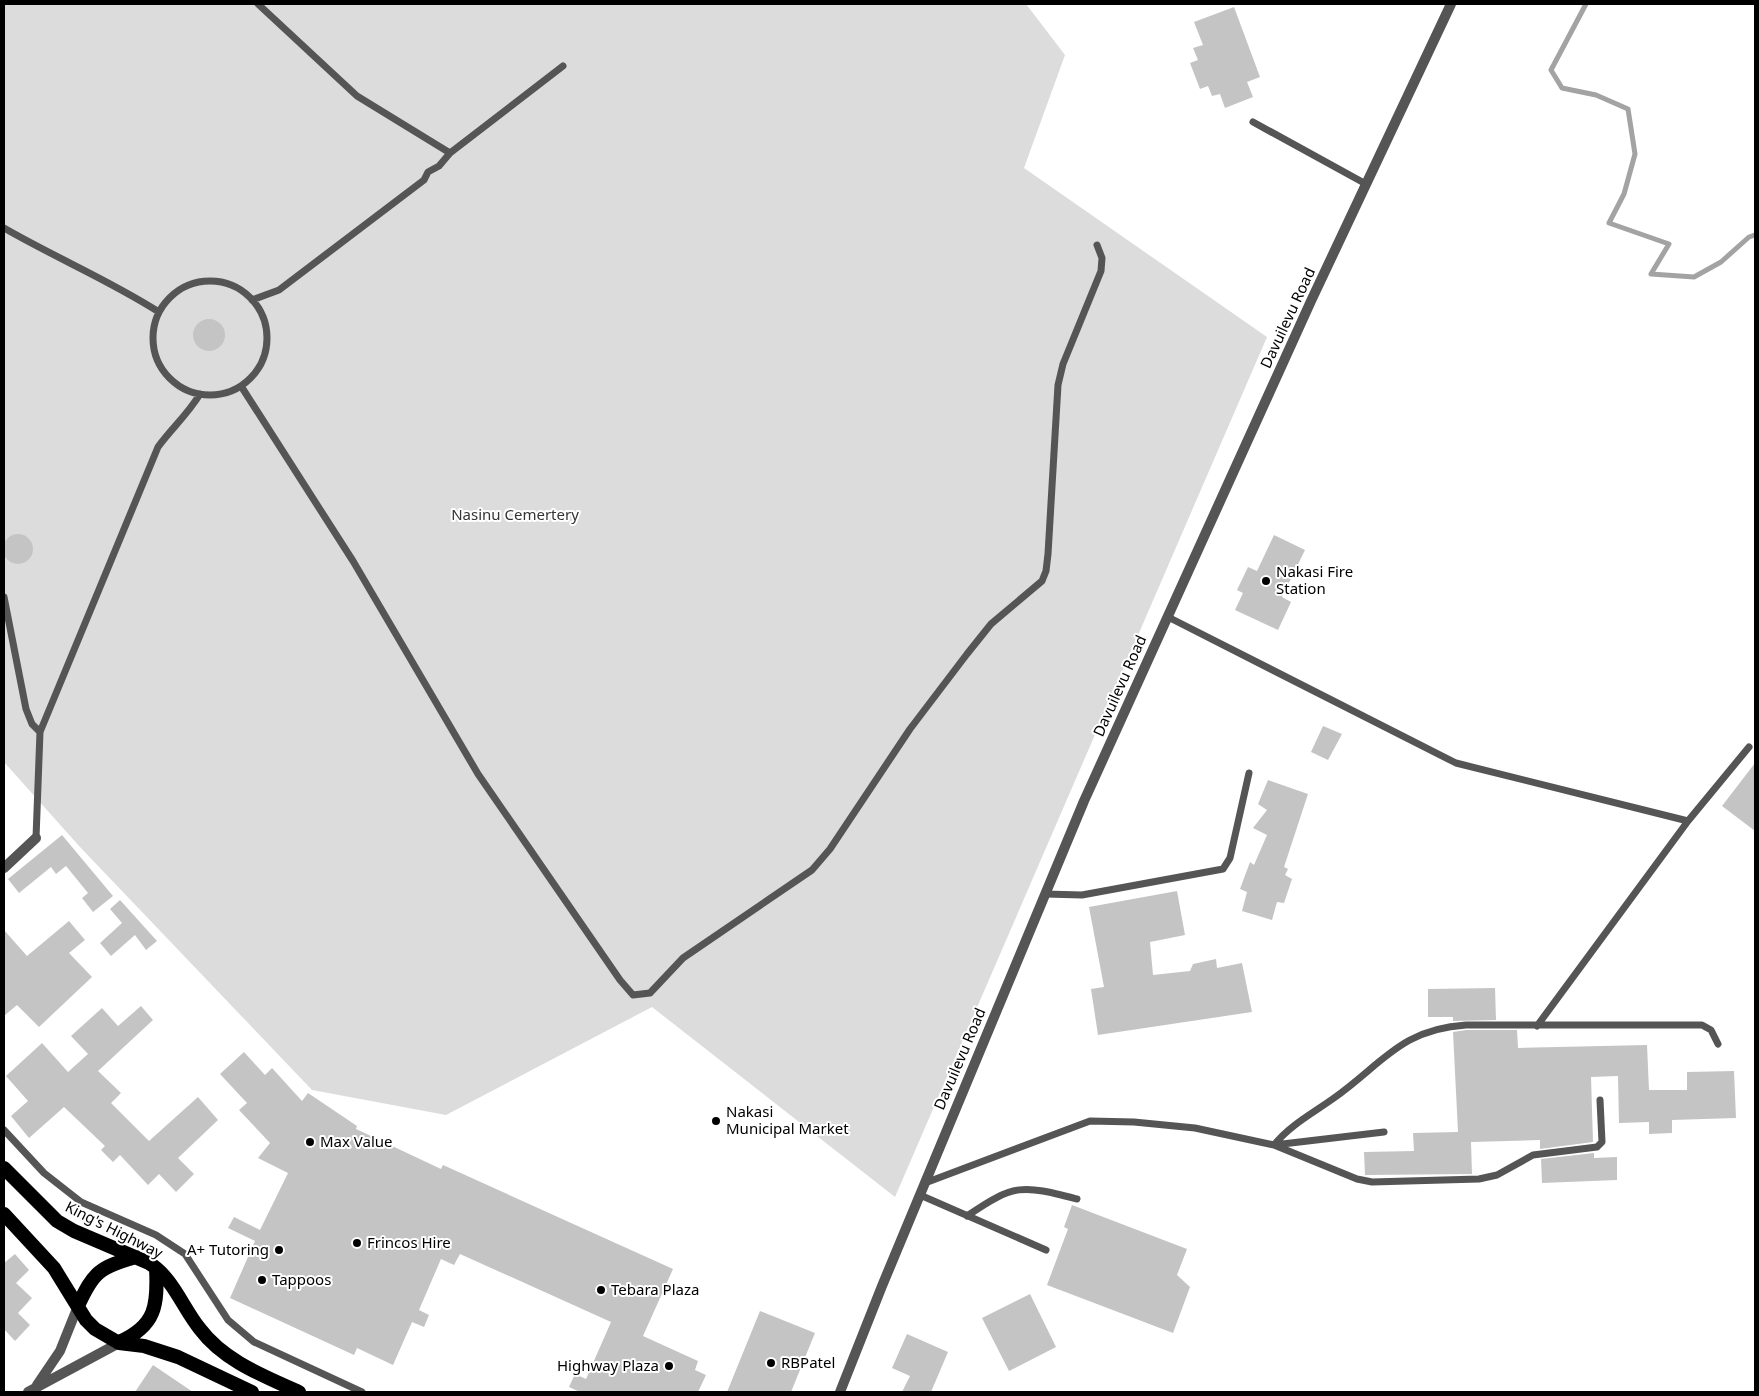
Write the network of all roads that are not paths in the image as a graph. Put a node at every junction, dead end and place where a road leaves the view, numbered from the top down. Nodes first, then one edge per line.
1 (258, 4) edge
2 (1451, 4) edge
3 (563, 66) dead end
4 (1253, 122) dead end
5 (450, 153) junction
6 (1366, 184) junction
7 (4, 228) edge
8 (1096, 245) dead end
9 (252, 300) junction
10 (159, 312) junction
11 (241, 386) junction
12 (200, 394) junction
13 (4, 597) edge
14 (1168, 617) junction
15 (40, 732) junction
16 (1749, 747) dead end
17 (1249, 773) dead end
18 (1688, 821) junction
19 (36, 838) joint
20 (4, 868) edge
21 (1045, 894) junction
22 (1537, 1026) junction
23 (1718, 1044) dead end
24 (1600, 1100) dead end
25 (4, 1130) edge
26 (1384, 1132) dead end
27 (1274, 1145) junction
28 (4, 1168) edge
29 (925, 1183) junction
30 (920, 1195) junction
31 (1077, 1199) dead end
32 (4, 1214) edge
33 (967, 1216) junction
34 (1046, 1250) dead end
35 (136, 1257) junction
36 (156, 1268) junction
37 (78, 1306) junction
38 (119, 1342) junction
39 (32, 1389) edge
40 (252, 1392) edge
41 (300, 1392) edge
42 (362, 1392) edge
43 (840, 1392) edge

1 - 5 lane
2 - 6 street, Davuilevu Road
3 - 5 lane
4 - 6 lane
5 - 9 lane
6 - 14 street, Davuilevu Road
7 - 10 lane
8 - 11 lane
9 - 10 lane
9 - 11 lane
10 - 12 lane
11 - 12 lane
12 - 15 lane
13 - 15 lane
14 - 18 lane
14 - 21 street, Davuilevu Road
15 - 19 lane
16 - 18 lane
17 - 21 lane
18 - 22 lane
19 - 20 street
21 - 29 street, Davuilevu Road
22 - 23 lane
22 - 27 lane
24 - 27 lane
25 - 42 lane
26 - 27 lane
27 - 29 lane
28 - 35 highway, King's Highway
29 - 30 street, Davuilevu Road
30 - 33 lane
30 - 43 street, Davuilevu Road
31 - 33 lane
32 - 37 highway
33 - 34 lane
35 - 36 highway, King's Highway
35 - 37 highway
36 - 38 highway
36 - 41 highway, King's Highway
37 - 38 highway
37 - 39 street
38 - 39 street
38 - 40 highway

